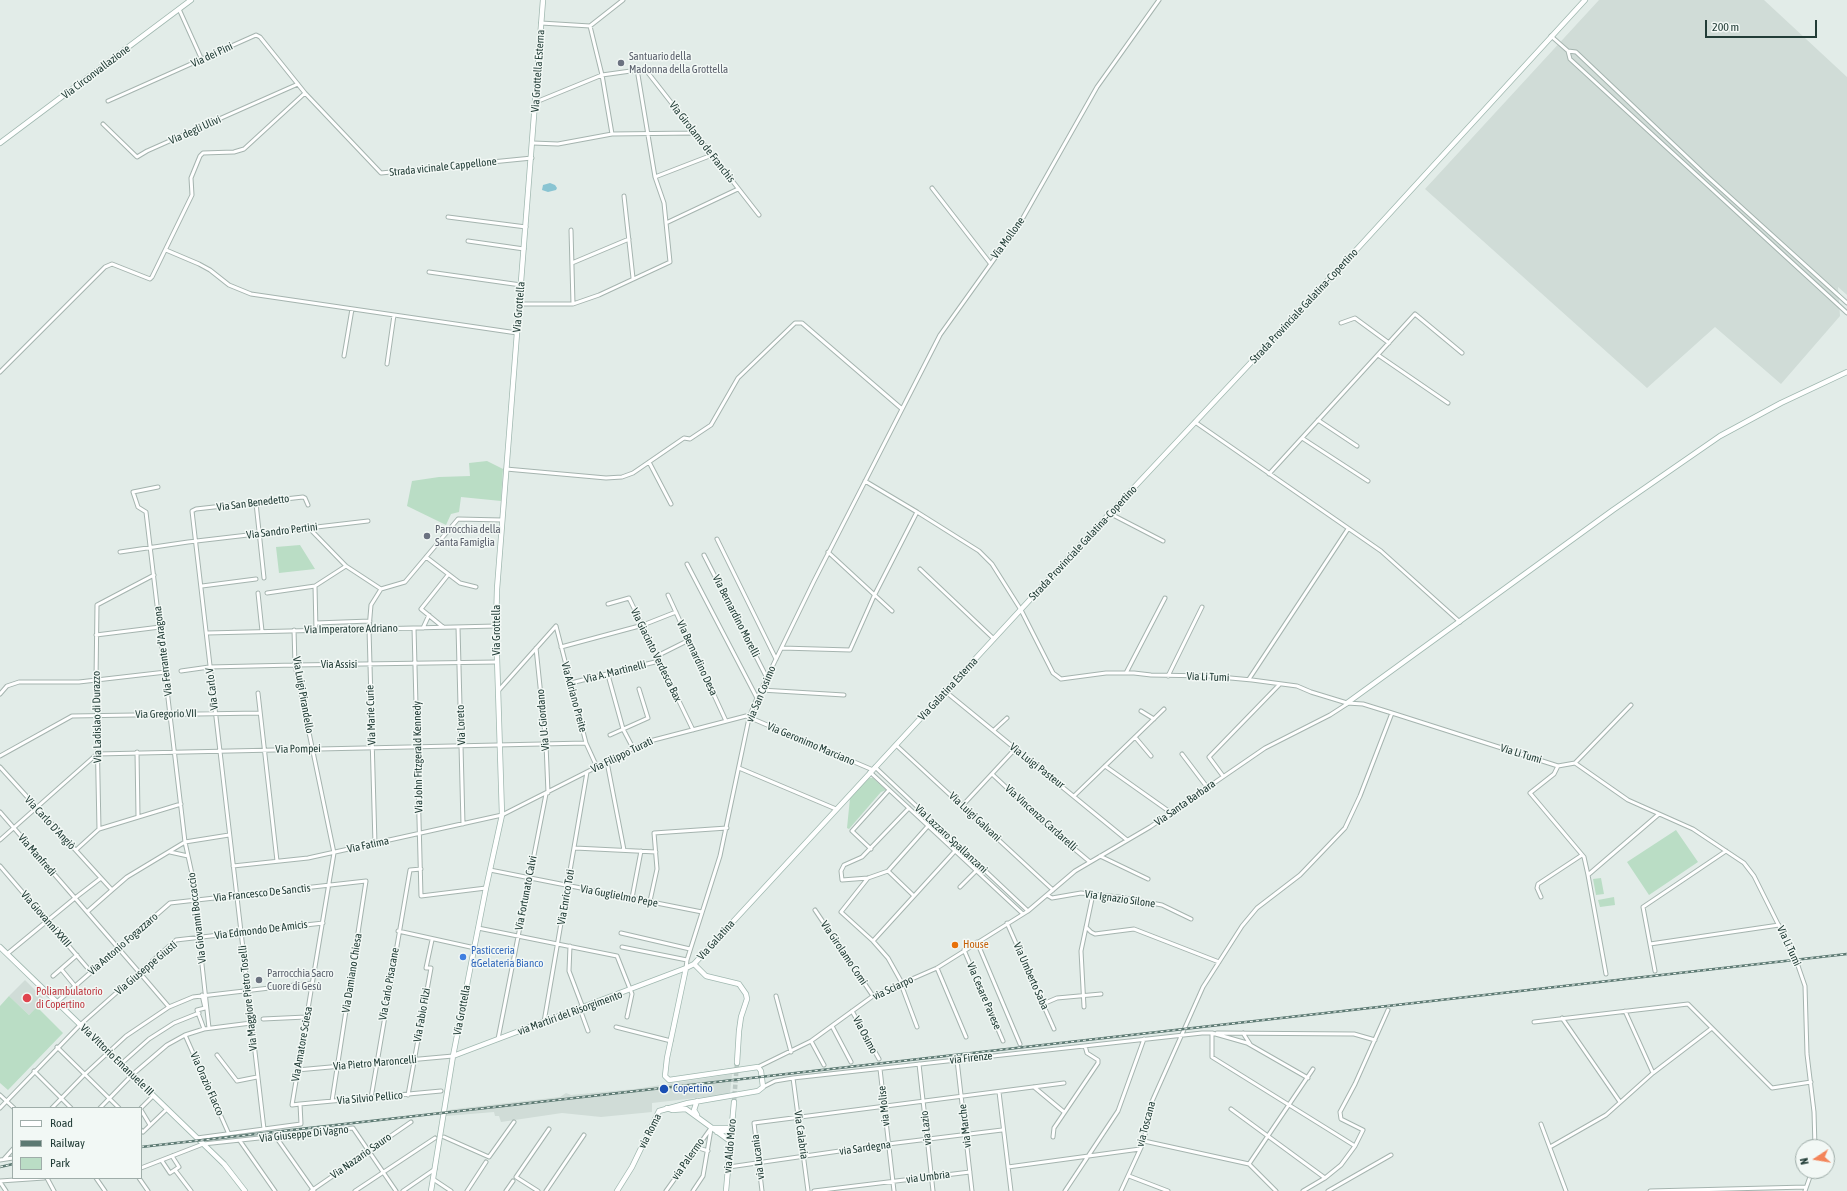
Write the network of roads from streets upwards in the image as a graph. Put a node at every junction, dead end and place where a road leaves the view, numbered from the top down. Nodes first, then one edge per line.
1 (191, 0) edge
2 (543, 0) edge
3 (623, 0) edge
4 (1159, 0) edge
5 (1585, 0) edge
6 (179, 9) junction
7 (541, 23) junction
8 (590, 26) junction
9 (1551, 36) junction
10 (1568, 51) junction
11 (202, 60) junction
12 (637, 70) junction
13 (602, 75) junction
14 (298, 84) junction
15 (305, 93) junction
16 (108, 101) dead end
17 (536, 102) junction
18 (103, 124) dead end
19 (694, 133) junction
20 (612, 134) junction
21 (648, 134) junction
22 (0, 143) edge
23 (533, 143) junction
24 (712, 155) junction
25 (532, 158) junction
26 (655, 176) junction
27 (932, 188) dead end
28 (738, 189) junction
29 (624, 196) dead end
30 (759, 215) dead end
31 (448, 217) dead end
32 (666, 223) junction
33 (526, 227) junction
34 (571, 230) dead end
35 (629, 238) junction
36 (468, 241) dead end
37 (524, 249) junction
38 (166, 250) junction
39 (572, 263) junction
40 (990, 263) junction
41 (429, 272) dead end
42 (634, 278) junction
43 (521, 285) junction
44 (1847, 303) edge
45 (519, 304) junction
46 (573, 304) junction
47 (352, 309) junction
48 (1847, 313) edge
49 (394, 315) junction
50 (1341, 322) dead end
51 (517, 333) junction
52 (1389, 343) junction
53 (1462, 353) dead end
54 (1378, 355) junction
55 (344, 356) dead end
56 (387, 364) dead end
57 (0, 372) edge
58 (1847, 372) edge
59 (1448, 403) dead end
60 (902, 409) junction
61 (1318, 420) junction
62 (1195, 422) junction
63 (1302, 438) junction
64 (1357, 446) dead end
65 (649, 462) junction
66 (506, 469) junction
67 (1269, 474) junction
68 (865, 481) junction
69 (1368, 481) dead end
70 (158, 487) dead end
71 (256, 503) junction
72 (671, 504) dead end
73 (308, 505) dead end
74 (192, 511) joint
75 (917, 512) junction
76 (1109, 513) junction
77 (502, 520) junction
78 (368, 521) dead end
79 (310, 528) junction
80 (1348, 529) junction
81 (260, 534) junction
82 (717, 539) dead end
83 (196, 541) junction
84 (1163, 541) dead end
85 (151, 547) junction
86 (120, 552) dead end
87 (828, 552) junction
88 (704, 555) dead end
89 (426, 557) junction
90 (687, 564) dead end
91 (346, 566) junction
92 (920, 569) dead end
93 (154, 575) junction
94 (448, 575) junction
95 (264, 578) dead end
96 (256, 579) dead end
97 (202, 586) junction
98 (315, 586) junction
99 (476, 587) dead end
100 (381, 589) junction
101 (258, 593) dead end
102 (267, 593) dead end
103 (668, 595) dead end
104 (874, 596) junction
105 (1165, 598) dead end
106 (608, 604) dead end
107 (1202, 607) dead end
108 (1021, 610) junction
109 (892, 611) dead end
110 (676, 612) junction
111 (428, 615) junction
112 (370, 621) junction
113 (1460, 622) junction
114 (316, 623) junction
115 (643, 625) junction
116 (496, 626) junction
117 (160, 627) junction
118 (443, 627) junction
119 (458, 627) junction
120 (414, 628) junction
121 (423, 628) junction
122 (369, 629) junction
123 (294, 630) junction
124 (316, 630) junction
125 (262, 632) junction
126 (207, 633) junction
127 (96, 635) junction
128 (994, 639) junction
129 (689, 640) junction
130 (561, 647) junction
131 (536, 648) junction
132 (782, 648) junction
133 (657, 656) junction
134 (776, 659) junction
135 (659, 661) junction
136 (497, 662) junction
137 (459, 663) junction
138 (416, 664) junction
139 (295, 665) junction
140 (369, 665) junction
141 (209, 668) junction
142 (181, 671) dead end
143 (166, 672) junction
144 (1126, 673) junction
145 (608, 675) junction
146 (1168, 676) junction
147 (767, 678) junction
148 (96, 680) junction
149 (1249, 680) junction
150 (571, 683) junction
151 (1279, 684) junction
152 (639, 689) dead end
153 (761, 690) junction
154 (498, 691) junction
155 (946, 692) junction
156 (258, 693) dead end
157 (0, 694) edge
158 (844, 695) dead end
159 (758, 698) junction
160 (1348, 703) junction
161 (1631, 705) dead end
162 (1164, 709) dead end
163 (1141, 711) dead end
164 (215, 713) junction
165 (260, 713) junction
166 (1392, 713) junction
167 (170, 714) junction
168 (97, 716) junction
169 (750, 718) junction
170 (1007, 718) dead end
171 (1154, 719) junction
172 (726, 721) junction
173 (623, 729) junction
174 (693, 730) junction
175 (994, 730) junction
176 (610, 735) dead end
177 (1135, 737) junction
178 (586, 743) junction
179 (499, 744) junction
180 (546, 744) junction
181 (461, 745) junction
182 (896, 745) junction
183 (417, 747) junction
184 (373, 748) junction
185 (633, 748) junction
186 (313, 749) junction
187 (1015, 749) junction
188 (265, 750) junction
189 (219, 751) junction
190 (137, 752) junction
191 (175, 752) junction
192 (97, 754) junction
193 (1182, 754) dead end
194 (0, 756) edge
195 (1151, 756) dead end
196 (607, 762) junction
197 (1575, 763) junction
198 (1105, 766) junction
199 (1558, 766) junction
200 (0, 767) edge
201 (597, 767) junction
202 (739, 768) junction
203 (873, 770) junction
204 (587, 772) junction
205 (992, 774) junction
206 (1223, 776) junction
207 (1207, 787) junction
208 (889, 790) junction
209 (547, 793) junction
210 (1074, 796) junction
211 (181, 804) junction
212 (963, 805) junction
213 (36, 808) junction
214 (909, 808) junction
215 (836, 809) junction
216 (0, 812) edge
217 (1170, 812) junction
218 (1659, 814) junction
219 (502, 815) junction
220 (138, 816) junction
221 (463, 824) junction
222 (928, 826) junction
223 (13, 828) junction
224 (726, 828) junction
225 (99, 829) junction
226 (420, 834) junction
227 (229, 835) junction
228 (0, 840) edge
229 (1127, 840) junction
230 (186, 842) junction
231 (374, 844) junction
232 (575, 848) junction
233 (871, 848) junction
234 (76, 850) junction
235 (624, 850) junction
236 (641, 851) junction
237 (955, 851) junction
238 (1726, 851) junction
239 (170, 852) junction
240 (656, 852) junction
241 (334, 853) junction
242 (1582, 855) junction
243 (188, 856) junction
244 (1100, 856) junction
245 (277, 861) junction
246 (1090, 862) junction
247 (0, 866) edge
248 (233, 866) junction
249 (421, 869) junction
250 (490, 870) junction
251 (888, 871) junction
252 (976, 871) junction
253 (1588, 875) junction
254 (101, 878) junction
255 (868, 878) junction
256 (530, 879) junction
257 (1148, 879) dead end
258 (330, 885) junction
259 (567, 886) junction
260 (960, 887) dead end
261 (486, 888) junction
262 (112, 890) junction
263 (1053, 890) junction
264 (1093, 894) junction
265 (236, 895) junction
266 (1047, 895) junction
267 (914, 896) junction
268 (1541, 897) dead end
269 (75, 898) junction
270 (632, 898) junction
271 (195, 900) junction
272 (650, 901) junction
273 (815, 910) dead end
274 (1028, 911) junction
275 (87, 912) junction
276 (702, 912) junction
277 (1022, 914) junction
278 (1191, 919) dead end
279 (48, 921) junction
280 (323, 923) junction
281 (1008, 923) junction
282 (1779, 926) junction
283 (1086, 927) junction
284 (478, 928) junction
285 (398, 931) junction
286 (241, 932) junction
287 (622, 933) dead end
288 (518, 936) junction
289 (200, 937) junction
290 (432, 940) junction
291 (873, 941) junction
292 (976, 942) junction
293 (557, 944) junction
294 (1650, 944) junction
295 (570, 946) junction
296 (0, 947) edge
297 (622, 947) dead end
298 (475, 948) junction
299 (118, 949) junction
300 (690, 949) junction
301 (964, 950) junction
302 (7, 954) junction
303 (77, 955) junction
304 (687, 960) junction
305 (1219, 962) junction
306 (694, 964) junction
307 (686, 968) junction
308 (937, 968) junction
309 (61, 969) junction
310 (1655, 971) dead end
311 (92, 972) junction
312 (139, 972) junction
313 (1606, 974) dead end
314 (53, 976) dead end
315 (312, 983) junction
316 (902, 984) junction
317 (75, 986) junction
318 (248, 990) junction
319 (630, 990) junction
320 (1101, 994) dead end
321 (204, 995) junction
322 (776, 996) dead end
323 (873, 996) junction
324 (1083, 996) junction
325 (57, 1002) junction
326 (1043, 1004) junction
327 (169, 1007) junction
328 (582, 1008) junction
329 (1084, 1008) dead end
330 (1388, 1010) dead end
331 (852, 1011) junction
332 (1625, 1011) junction
333 (199, 1013) junction
334 (306, 1017) junction
335 (627, 1017) dead end
336 (263, 1018) dead end
337 (1562, 1018) junction
338 (544, 1022) junction
339 (1534, 1022) dead end
340 (251, 1023) junction
341 (80, 1024) junction
342 (832, 1026) junction
343 (616, 1027) dead end
344 (917, 1027) dead end
345 (209, 1028) junction
346 (1712, 1028) junction
347 (204, 1029) junction
348 (1054, 1029) dead end
349 (588, 1031) dead end
350 (1243, 1033) junction
351 (1212, 1034) junction
352 (1181, 1035) junction
353 (185, 1036) junction
354 (966, 1037) dead end
355 (498, 1039) junction
356 (1144, 1039) junction
357 (1375, 1040) junction
358 (670, 1041) junction
359 (811, 1041) junction
360 (1003, 1041) dead end
361 (1020, 1044) dead end
362 (1251, 1045) junction
363 (1085, 1046) junction
364 (57, 1048) junction
365 (108, 1052) junction
366 (791, 1052) junction
367 (217, 1054) dead end
368 (453, 1056) junction
369 (878, 1059) dead end
370 (414, 1060) junction
371 (957, 1060) junction
372 (851, 1062) dead end
373 (376, 1063) junction
374 (737, 1063) tunnel mouth
375 (121, 1064) junction
376 (919, 1064) junction
377 (824, 1065) dead end
378 (758, 1066) junction
379 (336, 1067) junction
380 (880, 1069) junction
381 (1313, 1069) dead end
382 (298, 1070) junction
383 (34, 1071) junction
384 (1653, 1073) junction
385 (84, 1075) junction
386 (132, 1075) junction
387 (257, 1077) junction
388 (793, 1078) junction
389 (1308, 1078) junction
390 (1811, 1082) junction
391 (1064, 1083) dead end
392 (764, 1087) junction
393 (1034, 1087) junction
394 (441, 1091) dead end
395 (999, 1092) junction
396 (0, 1095) edge
397 (408, 1095) junction
398 (153, 1096) junction
399 (961, 1096) junction
400 (62, 1098) junction
401 (371, 1098) junction
402 (109, 1099) junction
403 (6, 1101) junction
404 (332, 1101) junction
405 (697, 1101) junction
406 (923, 1101) junction
407 (688, 1102) junction
408 (734, 1102) tunnel mouth
409 (1620, 1102) junction
410 (300, 1104) junction
411 (883, 1105) junction
412 (1289, 1105) junction
413 (13, 1107) edge
414 (53, 1107) edge
415 (70, 1107) edge
416 (101, 1107) edge
417 (118, 1107) edge
418 (666, 1107) junction
419 (0, 1108) edge
420 (142, 1108) edge
421 (167, 1109) junction
422 (686, 1109) junction
423 (1231, 1109) dead end
424 (694, 1110) junction
425 (142, 1111) edge
426 (1064, 1112) junction
427 (698, 1117) junction
428 (798, 1117) junction
429 (732, 1118) junction
430 (411, 1122) dead end
431 (514, 1122) dead end
432 (1541, 1124) dead end
433 (150, 1125) junction
434 (711, 1128) junction
435 (264, 1129) junction
436 (549, 1129) dead end
437 (718, 1130) junction
438 (731, 1130) junction
439 (1002, 1130) junction
440 (142, 1131) edge
441 (228, 1132) junction
442 (584, 1134) dead end
443 (966, 1135) junction
444 (1268, 1136) junction
445 (444, 1137) dead end
446 (276, 1138) junction
447 (435, 1138) dead end
448 (1053, 1138) dead end
449 (1815, 1139) edge
450 (927, 1140) junction
451 (200, 1141) junction
452 (240, 1141) junction
453 (730, 1141) junction
454 (1144, 1141) junction
455 (888, 1144) junction
456 (1356, 1146) junction
457 (696, 1147) junction
458 (1550, 1147) junction
459 (1140, 1149) junction
460 (12, 1150) edge
461 (369, 1150) junction
462 (708, 1151) junction
463 (1089, 1155) junction
464 (1391, 1155) dead end
465 (172, 1156) junction
466 (804, 1157) junction
467 (12, 1158) edge
468 (2, 1160) edge
469 (162, 1161) junction
470 (486, 1162) dead end
471 (758, 1163) junction
472 (1249, 1164) junction
473 (729, 1167) junction
474 (1008, 1167) junction
475 (142, 1168) edge
476 (435, 1169) junction
477 (175, 1170) junction
478 (384, 1172) junction
479 (970, 1172) junction
480 (1129, 1176) junction
481 (932, 1177) junction
482 (1325, 1178) junction
483 (34, 1179) edge
484 (46, 1179) edge
485 (97, 1179) edge
486 (140, 1179) edge
487 (433, 1179) junction
488 (1809, 1179) edge
489 (513, 1181) dead end
490 (0, 1182) edge
491 (893, 1182) junction
492 (852, 1189) edge
493 (1806, 1189) edge
494 (430, 1190) edge
495 (6, 1191) edge
496 (54, 1191) edge
497 (105, 1191) edge
498 (148, 1191) edge
499 (191, 1191) edge
500 (245, 1191) edge
501 (275, 1191) edge
502 (313, 1191) edge
503 (355, 1191) edge
504 (396, 1191) edge
505 (403, 1191) edge
506 (451, 1191) edge
507 (467, 1191) edge
508 (506, 1191) edge
509 (538, 1191) edge
510 (546, 1191) edge
511 (617, 1191) edge
512 (666, 1191) edge
513 (693, 1191) edge
514 (726, 1191) edge
515 (762, 1191) edge
516 (808, 1191) edge
517 (814, 1191) edge
518 (894, 1191) edge
519 (934, 1191) edge
520 (972, 1191) edge
521 (1011, 1191) edge
522 (1065, 1191) edge
523 (1121, 1191) edge
524 (1168, 1191) edge
525 (1276, 1191) edge
526 (1303, 1191) edge
527 (1328, 1191) edge
528 (1566, 1191) edge
529 (1650, 1191) edge

1 - 6 street, Via Circonvallazione
2 - 7 street, Via Grottella Esterna
3 - 8 street
4 - 40 street, Via Mollone
5 - 9 street, Strada Provinciale Galatina-Copertino
6 - 11 street
6 - 22 street, Via Circonvallazione
7 - 8 street
7 - 17 street, Via Grottella Esterna
8 - 13 street
9 - 10 street
9 - 62 street, Strada Provinciale Galatina-Copertino
10 - 44 street
10 - 48 street
11 - 14 street, Via dei Pini
11 - 16 street, Via dei Pini
12 - 13 street
12 - 19 street, Via Girolamo de Franchis
12 - 21 street
13 - 17 street
13 - 20 street
14 - 15 street, Strada vicinale Cappellone
14 - 18 street, Via degli Ulivi
15 - 25 street, Strada vicinale Cappellone
15 - 38 street
17 - 23 street, Via Grottella Esterna
19 - 21 street
19 - 24 street, Via Girolamo de Franchis
20 - 21 street
20 - 23 street
21 - 26 street
23 - 25 street, Via Grottella
24 - 26 street
24 - 28 street, Via Girolamo de Franchis
25 - 33 street, Via Grottella
26 - 32 street
27 - 40 street
28 - 30 street, Via Girolamo de Franchis
28 - 32 street
29 - 35 street
31 - 33 street
32 - 42 street
33 - 37 street, Via Grottella
34 - 39 street
35 - 39 street
35 - 42 street
36 - 37 street
37 - 43 street, Via Grottella
38 - 47 street
38 - 57 street
39 - 46 street
40 - 60 street, Via Mollone
41 - 43 street
42 - 46 street
43 - 45 street, Via Grottella
45 - 46 street
45 - 51 street, Via Grottella
47 - 49 street
47 - 55 street
49 - 51 street
49 - 56 street
50 - 52 street
51 - 66 street, Via Grottella
52 - 53 street
52 - 54 street
54 - 59 street
54 - 61 street
58 - 113 street
60 - 65 street
60 - 68 street, Via Mollone
61 - 63 street
61 - 64 street
62 - 67 street
62 - 76 street, Strada Provinciale Galatina-Copertino
63 - 67 street
63 - 69 street
65 - 66 street
65 - 72 street
66 - 77 street, Via Grottella
67 - 80 street
68 - 75 street
68 - 87 street, via San Cosimo
70 - 85 street, Via Ferrante d'Aragona
71 - 73 street, Via San Benedetto
71 - 74 street, Via San Benedetto
71 - 81 street
74 - 83 street, Via Carlo V
75 - 104 street
75 - 108 street
76 - 84 street
76 - 108 street, Strada Provinciale Galatina-Copertino
77 - 89 street
77 - 116 street, Via Grottella
78 - 79 street, Via Sandro Pertini
79 - 81 street, Via Sandro Pertini
79 - 91 street
80 - 113 street
80 - 149 street
81 - 83 street, Via Sandro Pertini
81 - 95 street
82 - 134 street
83 - 85 street, Via Sandro Pertini
83 - 97 street, Via Carlo V
85 - 86 street, Via Sandro Pertini
85 - 93 street, Via Ferrante d'Aragona
87 - 104 street
87 - 132 street, via San Cosimo
88 - 147 street, Via Bernardino Morelli
89 - 94 street
89 - 100 street
90 - 159 street
91 - 98 street
91 - 100 street
92 - 128 street
93 - 117 street, Via Ferrante d'Aragona
93 - 127 street, Via Ladislao di Durazzo
94 - 99 street
94 - 111 street
96 - 97 street
97 - 126 street, Via Carlo V
98 - 102 street
98 - 114 street
100 - 112 street, Via Marie Curie
101 - 125 street
103 - 110 street, Via Bernardino Desa
104 - 109 street
104 - 132 street
105 - 144 street
106 - 115 street, Via Giacinto Verdesca Bax
107 - 146 street
108 - 128 street, Via Galatina Esterna
108 - 144 street, Via Li Tumi
110 - 115 street
110 - 129 street, Via Bernardino Desa
111 - 118 street
111 - 121 street
112 - 114 street
112 - 122 street, Via Marie Curie
113 - 160 street
114 - 124 street
115 - 130 street
115 - 133 street, Via Giacinto Verdesca Bax
116 - 119 street, Via Imperatore Adriano
116 - 136 street, Via Grottella
117 - 127 street
117 - 143 street, Via Ferrante d'Aragona
118 - 119 street, Via Imperatore Adriano
118 - 121 street, Via Imperatore Adriano
119 - 137 street, Via Loreto
120 - 121 street, Via Imperatore Adriano
120 - 122 street, Via Imperatore Adriano
120 - 138 street, Via John Fitzgerald Kennedy
122 - 124 street, Via Imperatore Adriano
122 - 140 street, Via Marie Curie
123 - 124 street, Via Imperatore Adriano
123 - 125 street, Via Imperatore Adriano
123 - 139 street, Via Luigi Pirandello
125 - 126 street, Via Imperatore Adriano
126 - 141 street, Via Carlo V
127 - 148 street, Via Ladislao di Durazzo
128 - 155 street, Via Galatina Esterna
129 - 133 street
129 - 172 street, Via Bernardino Desa
130 - 131 street, Via Adriano Preite
130 - 150 street, Via Adriano Preite
131 - 154 street
131 - 180 street, Via U. Giordano
132 - 134 street, via San Cosimo
133 - 135 street, Via Giacinto Verdesca Bax
134 - 147 street, via San Cosimo
135 - 145 street, Via A. Martinelli
135 - 174 street, Via Giacinto Verdesca Bax
136 - 137 street, Via Assisi
136 - 154 street, Via Grottella
137 - 138 street, Via Assisi
137 - 181 street, Via Loreto
138 - 140 street, Via Assisi
138 - 183 street, Via John Fitzgerald Kennedy
139 - 140 street, Via Assisi
139 - 141 street, Via Assisi
139 - 186 street, Via Luigi Pirandello
140 - 184 street, Via Marie Curie
141 - 142 street, Via Assisi
141 - 164 street, Via Carlo V
143 - 148 street
143 - 167 street, Via Ferrante d'Aragona
144 - 146 street, Via Li Tumi
145 - 150 street, Via A. Martinelli
145 - 173 street
146 - 149 street, Via Li Tumi
147 - 153 street, via San Cosimo
148 - 157 street
148 - 168 street, Via Ladislao di Durazzo
149 - 151 street, Via Li Tumi
150 - 178 street, Via Adriano Preite
151 - 160 street, Via Li Tumi
151 - 206 street
152 - 173 street
153 - 158 street
153 - 159 street, via San Cosimo
154 - 179 street, Via Grottella
155 - 175 street, Via Luigi Pasteur
155 - 182 street, Via Galatina Esterna
156 - 165 street
159 - 169 street, via San Cosimo
160 - 166 street, Via Li Tumi
160 - 206 street, Via Santa Barbara
161 - 197 street
162 - 171 street
163 - 171 street
164 - 165 street, Via Gregorio VII
164 - 167 street, Via Gregorio VII
164 - 189 street, Via Carlo V
165 - 188 street
166 - 199 street, Via Li Tumi
166 - 305 street, via Toscana
167 - 168 street, Via Gregorio VII
167 - 191 street, Via Ferrante d'Aragona
168 - 192 street, Via Ladislao di Durazzo
168 - 194 street, Via Gregorio VII
169 - 172 street, Via Filippo Turati
169 - 202 street, via San Cosimo
169 - 203 street, Via Geronimo Marciano
170 - 175 street
171 - 177 street
172 - 174 street, Via Filippo Turati
173 - 176 street
173 - 185 street
174 - 185 street, Via Filippo Turati
175 - 187 street, Via Luigi Pasteur
177 - 195 street
177 - 198 street
178 - 180 street, Via Pompei
178 - 201 street, Via Adriano Preite
179 - 180 street, Via Pompei
179 - 181 street, Via Pompei
179 - 219 street, Via Grottella
180 - 209 street, Via U. Giordano
181 - 183 street, Via Pompei
181 - 221 street, Via Loreto
182 - 203 street, Via Galatina Esterna
182 - 212 street, Via Luigi Galvani
183 - 184 street, Via Pompei
183 - 226 street, Via John Fitzgerald Kennedy
184 - 186 street, Via Pompei
184 - 231 street, Via Marie Curie
185 - 196 street, Via Filippo Turati
186 - 188 street, Via Pompei
186 - 241 street, Via Luigi Pirandello
187 - 205 street
187 - 210 street, Via Luigi Pasteur
188 - 189 street, Via Pompei
188 - 245 street
189 - 191 street, Via Pompei
189 - 227 street, Via Carlo V
190 - 191 street, Via Pompei
190 - 192 street, Via Pompei
190 - 220 street
191 - 211 street, Via Ferrante d'Aragona
192 - 213 street
192 - 225 street, Via Ladislao di Durazzo
193 - 207 street
196 - 201 street, Via Filippo Turati
196 - 235 street
197 - 199 street, Via Li Tumi
197 - 218 street, Via Li Tumi
198 - 210 street
198 - 217 street
199 - 242 street
200 - 213 street, Via Carlo D'Angiò
201 - 204 street, Via Filippo Turati
202 - 215 street
202 - 224 street, via San Cosimo
203 - 208 street, Via Lazzaro Spallanzani
203 - 215 street, Via Galatina
203 - 274 street, Via Lazzaro Spallanzani
204 - 209 street, Via Filippo Turati
204 - 232 street, Via Enrico Toti
205 - 212 street
205 - 246 street, Via Vincenzo Cardarelli
206 - 207 street, Via Santa Barbara
207 - 217 street, Via Santa Barbara
208 - 214 street, Via Lazzaro Spallanzani
208 - 233 street
209 - 219 street, Via Filippo Turati
209 - 256 street, Via Fortunato Calvi
210 - 229 street, Via Luigi Pasteur
211 - 220 street
211 - 230 street, Via Ferrante d'Aragona
212 - 263 street, Via Luigi Galvani
213 - 223 street
213 - 234 street, Via Carlo D'Angiò
214 - 222 street, Via Lazzaro Spallanzani
214 - 233 street
215 - 306 street, Via Galatina
216 - 223 street, Via Manfredi
217 - 229 street, Via Santa Barbara
218 - 238 street, Via Li Tumi
218 - 253 street
219 - 221 street, Via Fatima
219 - 250 street, Via Grottella
220 - 225 street
221 - 226 street, Via Fatima
222 - 237 street, Via Lazzaro Spallanzani
222 - 251 street
223 - 228 street
223 - 269 street, Via Manfredi
224 - 240 street
224 - 276 street, via San Cosimo
225 - 234 street
226 - 231 street, Via Fatima
226 - 249 street, Via John Fitzgerald Kennedy
227 - 230 street
227 - 248 street, Via Carlo V
229 - 244 street, Via Santa Barbara
230 - 239 street
230 - 243 street, Via Giovanni Boccaccio
231 - 241 street, Via Fatima
232 - 235 street
232 - 259 street, Via Enrico Toti
233 - 255 street
234 - 254 street, Via Carlo D'Angiò
235 - 236 street
236 - 240 street
236 - 270 street
237 - 252 street, Via Lazzaro Spallanzani
237 - 267 street
238 - 282 street, Via Li Tumi
238 - 294 street
239 - 243 street
239 - 262 street
240 - 272 street
241 - 245 street, Via Fatima
241 - 258 street, Via Amatore Sciesa
242 - 253 street
242 - 268 street
243 - 271 street, Via Giovanni Boccaccio
244 - 246 street, Via Santa Barbara
244 - 257 street
245 - 248 street, Via Fatima
246 - 263 street, Via Santa Barbara
247 - 279 street, Via Giovanni XXIII
248 - 265 street, Via Maggiore Pietro Toselli
249 - 261 street, Via John Fitzgerald Kennedy
249 - 285 street, Via Carlo Pisacane
250 - 256 street, Via Guglielmo Pepe
250 - 261 street, Via Grottella
251 - 255 street
251 - 267 street
252 - 260 street
252 - 277 street, Via Lazzaro Spallanzani
253 - 313 street
254 - 262 street, Via Carlo D'Angiò
254 - 269 street
255 - 291 street
256 - 259 street, Via Guglielmo Pepe
256 - 288 street, Via Fortunato Calvi
258 - 265 street, Via Francesco De Sanctis
258 - 280 street, Via Amatore Sciesa
258 - 379 street, Via Damiano Chiesa
259 - 270 street, Via Guglielmo Pepe
259 - 293 street, Via Enrico Toti
261 - 284 street, Via Grottella
262 - 275 street
263 - 266 street, Via Santa Barbara
264 - 266 street, Via Ignazio Silone
264 - 278 street, Via Ignazio Silone
264 - 283 street
265 - 271 street, Via Francesco De Sanctis
265 - 286 street, Via Maggiore Pietro Toselli
266 - 274 street, Via Santa Barbara
267 - 291 street
269 - 275 street, Via Manfredi
269 - 279 street
270 - 272 street, Via Guglielmo Pepe
271 - 289 street, Via Giovanni Boccaccio
271 - 299 street, Via Antonio Fogazzaro
272 - 276 street, Via Guglielmo Pepe
273 - 323 street, Via Girolamo Comi
274 - 277 street, via Sciarpo
275 - 299 street, Via Manfredi
276 - 300 street, via San Cosimo
277 - 281 street, via Sciarpo
279 - 302 street
279 - 303 street, Via Giovanni XXIII
280 - 286 street, Via Edmondo De Amicis
280 - 315 street, Via Amatore Sciesa
281 - 292 street, via Sciarpo
281 - 326 street, Via Umberto Saba
282 - 294 street
282 - 390 street, Via Li Tumi
283 - 305 street
283 - 324 street
284 - 288 street
284 - 298 street, Via Grottella
285 - 290 street
285 - 373 street, Via Carlo Pisacane
286 - 289 street, Via Edmondo De Amicis
286 - 318 street, Via Maggiore Pietro Toselli
287 - 300 street
288 - 293 street
288 - 355 street, Via Fortunato Calvi
289 - 312 street, Via Giuseppe Giusti
289 - 321 street, Via Giovanni Boccaccio
290 - 298 street
290 - 370 street, Via Fabio Filzi
291 - 316 street
292 - 301 street, via Sciarpo
292 - 361 street
293 - 295 street
293 - 338 street, Via Enrico Toti
294 - 310 street
295 - 319 street
295 - 328 street
296 - 302 street, Via Vittorio Emanuele III
297 - 304 street
298 - 368 street, Via Grottella
299 - 311 street, Via Antonio Fogazzaro
299 - 312 street, Via Manfredi
300 - 304 street, via San Cosimo
301 - 308 street, via Sciarpo
301 - 360 street, Via Cesare Pavese
302 - 325 street, Via Vittorio Emanuele III
303 - 309 street
303 - 311 street, Via Giovanni XXIII
304 - 307 street, via San Cosimo
305 - 352 street, via Toscana
306 - 307 street, Via Galatina
306 - 374 street
307 - 319 street, via Martiri del Risorgimento
307 - 358 street, Via Galatina
308 - 316 street, via Sciarpo
308 - 354 street
309 - 314 street
309 - 317 street
311 - 317 street, Via Antonio Fogazzaro
312 - 327 street, Via Manfredi
312 - 341 street, Via Giuseppe Giusti
315 - 318 street
315 - 334 street, Via Amatore Sciesa
316 - 323 street, via Sciarpo
316 - 344 street
317 - 325 street, Via Antonio Fogazzaro
318 - 321 street
318 - 340 street, Via Maggiore Pietro Toselli
319 - 328 street, via Martiri del Risorgimento
319 - 335 street
320 - 324 street
321 - 327 street
321 - 333 street
321 - 345 street, Via Giovanni Boccaccio
322 - 366 street
323 - 331 street, via Sciarpo
324 - 326 street
324 - 329 street
325 - 341 street, Via Vittorio Emanuele III
326 - 348 street, Via Umberto Saba
327 - 365 street
328 - 338 street, via Martiri del Risorgimento
328 - 349 street
330 - 357 street
331 - 342 street, via Sciarpo
331 - 369 street, Via Osimo
332 - 337 street
332 - 346 street
332 - 384 street
333 - 347 street
333 - 375 street
334 - 336 street
334 - 382 street, Via Amatore Sciesa
337 - 339 street
337 - 409 street
338 - 355 street, via Martiri del Risorgimento
340 - 345 street
340 - 387 street, Via Maggiore Pietro Toselli
341 - 364 street, Via Giuseppe Giusti
341 - 365 street, Via Vittorio Emanuele III
342 - 359 street, via Sciarpo
342 - 372 street
343 - 358 street
345 - 347 street
346 - 384 street
346 - 390 street
347 - 353 street
350 - 351 street
350 - 357 street
350 - 362 street
351 - 352 street, via Firenze
351 - 362 street
351 - 412 street
352 - 356 street, via Firenze
352 - 454 street, via Toscana
353 - 386 street
353 - 441 street, Via Orazio Flacco
355 - 368 street, via Martiri del Risorgimento
356 - 363 street, via Firenze
356 - 463 street
357 - 456 street
358 - 378 street, Via Galatina
359 - 366 street, via Sciarpo
359 - 377 street
362 - 389 street
363 - 371 street, via Firenze
363 - 426 street
364 - 383 street, Via Giuseppe Giusti
364 - 385 street
365 - 375 street, Via Vittorio Emanuele III
365 - 385 street
366 - 378 street, via Sciarpo
367 - 387 street
368 - 370 street, Via Pietro Maroncelli
368 - 476 street, Via Grottella
370 - 373 street, Via Pietro Maroncelli
370 - 397 street, Via Fabio Filzi
371 - 376 street, via Firenze
371 - 399 street, via Marche
373 - 379 street, Via Pietro Maroncelli
373 - 401 street, Via Carlo Pisacane
375 - 386 street, Via Vittorio Emanuele III
376 - 380 street, via Firenze
376 - 406 street, via Lazio
378 - 392 street
379 - 382 street, Via Pietro Maroncelli
379 - 404 street, Via Damiano Chiesa
380 - 388 street, via Firenze
380 - 411 street, via Molise
381 - 389 street
382 - 410 street, Via Amatore Sciesa
383 - 400 street
383 - 403 street, Via Giuseppe Giusti
384 - 409 street
385 - 400 street
385 - 402 street
386 - 398 street, Via Vittorio Emanuele III
386 - 402 street
387 - 435 street, Via Maggiore Pietro Toselli
388 - 392 street, via Firenze
388 - 428 street, Via Calabria
389 - 412 street
390 - 449 street, Via Li Tumi
391 - 393 street
392 - 405 street, via Roma
393 - 395 street
393 - 426 street
394 - 397 street, Via Silvio Pellico
395 - 399 street
395 - 439 street
396 - 403 street
397 - 401 street, Via Silvio Pellico
398 - 420 street
398 - 421 street, Via Vittorio Emanuele III
399 - 406 street
399 - 443 street, via Marche
400 - 414 street
400 - 415 street
401 - 404 street, Via Silvio Pellico
402 - 416 street
402 - 417 street
403 - 413 street
403 - 419 street, Via Giuseppe Giusti
404 - 410 street, Via Silvio Pellico
405 - 407 street, via Roma
405 - 424 street
406 - 411 street
406 - 450 street, via Lazio
407 - 418 street, via Roma
407 - 422 street
407 - 424 street
408 - 429 street, via Aldo Moro
409 - 458 street
410 - 435 street, Via Amatore Sciesa
411 - 428 street
411 - 455 street, via Molise
412 - 444 street
412 - 456 street
418 - 422 street
418 - 511 street, via Roma
421 - 433 street
421 - 451 street, Via Vittorio Emanuele III
422 - 427 street
423 - 444 street
424 - 427 street
425 - 433 street
426 - 448 street
427 - 434 street
428 - 466 street, Via Calabria
428 - 471 street, via Lucania
429 - 437 street
429 - 438 street, via Aldo Moro
430 - 461 street, Via Nazario Sauro
431 - 445 street
432 - 458 street
433 - 440 street
434 - 437 street
434 - 457 street, via Palermo
434 - 462 street
435 - 441 street, Via Amatore Sciesa
436 - 509 street
437 - 438 street
437 - 453 street
438 - 453 street, via Aldo Moro
439 - 443 street, via Sardegna
439 - 474 street
441 - 451 street, Via Amatore Sciesa
442 - 510 street
443 - 450 street, via Sardegna
443 - 479 street, via Marche
444 - 472 street
444 - 482 street
446 - 452 street, Via Giuseppe Di Vagno
446 - 461 street, Via Giuseppe Di Vagno
446 - 502 street
447 - 478 street
450 - 455 street, via Sardegna
450 - 481 street, via Lazio
451 - 452 street, Via Giuseppe Di Vagno
451 - 465 street
451 - 500 street, Via Vittorio Emanuele III
452 - 501 street
453 - 473 street, via Aldo Moro
454 - 459 street, via Toscana
454 - 472 street
455 - 466 street, via Sardegna
455 - 491 street, via Molise
456 - 482 street
457 - 462 street
457 - 512 street, via Palermo
458 - 528 street
459 - 463 street
459 - 480 street, via Toscana
460 - 468 street
461 - 478 street, Via Giuseppe Di Vagno
461 - 502 street, Via Nazario Sauro
462 - 513 street
463 - 474 street
463 - 522 street
464 - 527 street
465 - 469 street
465 - 477 street
466 - 471 street, via Sardegna
466 - 516 street, Via Calabria
467 - 468 street
469 - 475 street
469 - 477 street
470 - 507 street
471 - 473 street, via Sardegna
471 - 515 street, via Lucania
472 - 525 street
473 - 514 street, via Aldo Moro
474 - 521 street
476 - 487 street, Via Grottella
476 - 505 street
477 - 499 street
478 - 503 street
478 - 504 street, Via Giuseppe Di Vagno
479 - 481 street, via Umbria
479 - 520 street, via Marche
480 - 523 street, via Toscana
480 - 524 street
481 - 491 street, via Umbria
481 - 519 street, via Lazio
482 - 526 street
483 - 490 street
484 - 496 street
485 - 497 street
486 - 498 street
487 - 494 street, Via Grottella
487 - 506 street
488 - 493 street
489 - 508 street
490 - 495 street
491 - 492 street, via Umbria
491 - 518 street, via Molise
492 - 517 street, via Umbria
493 - 529 street

